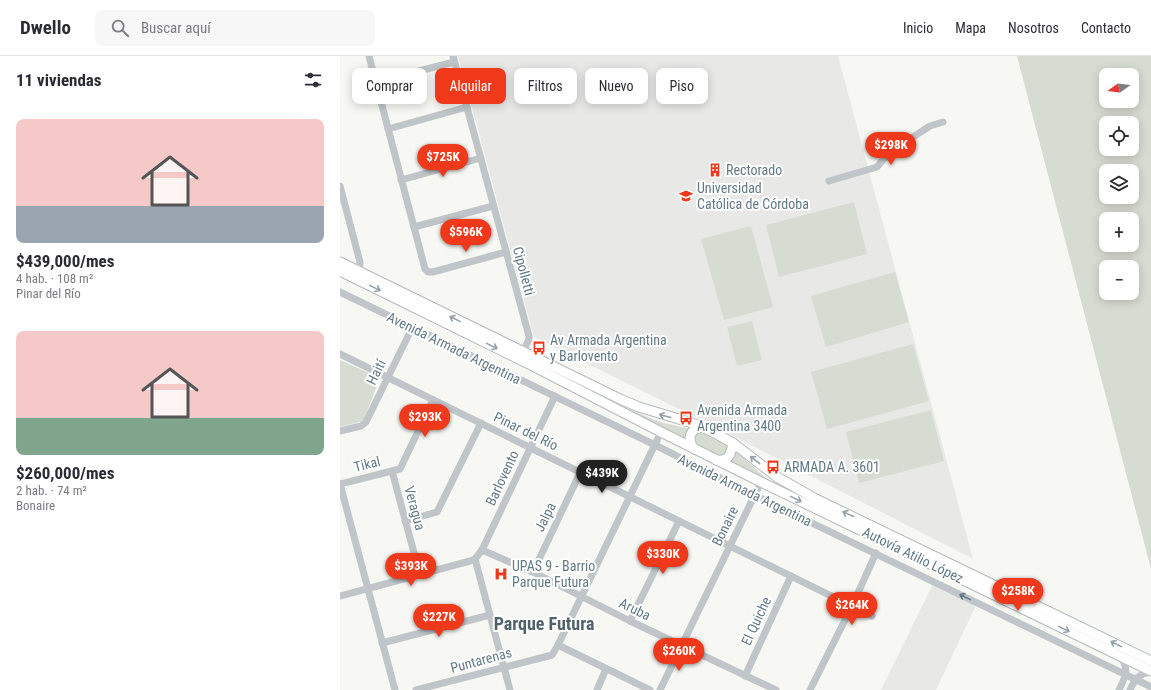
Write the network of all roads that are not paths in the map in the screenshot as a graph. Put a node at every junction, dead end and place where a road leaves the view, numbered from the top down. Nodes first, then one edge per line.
1 (369, 56) edge
2 (454, 59) edge
3 (372, 68) edge
4 (423, 68) edge
5 (382, 104) edge
6 (467, 107) junction
7 (943, 122) dead end
8 (388, 129) junction
9 (480, 158) junction
10 (402, 180) junction
11 (829, 181) dead end
12 (340, 186) edge
13 (493, 206) junction
14 (414, 227) junction
15 (506, 252) junction
16 (340, 262) edge
17 (359, 270) junction
18 (340, 271) edge
19 (340, 292) edge
20 (412, 328) junction
21 (523, 352) junction
22 (340, 354) edge
23 (387, 378) junction
24 (555, 396) junction
25 (432, 400) junction
26 (481, 424) junction
27 (702, 427) junction
28 (340, 431) edge
29 (661, 432) junction
30 (733, 443) junction
31 (656, 445) junction
32 (530, 448) junction
33 (694, 449) junction
34 (716, 460) junction
35 (392, 471) junction
36 (580, 473) junction
37 (778, 477) joint
38 (761, 482) junction
39 (340, 484) edge
40 (754, 495) junction
41 (630, 497) junction
42 (405, 521) junction
43 (679, 521) junction
44 (730, 546) junction
45 (482, 550) junction
46 (876, 553) junction
47 (475, 559) junction
48 (533, 572) junction
49 (420, 575) junction
50 (791, 576) junction
51 (368, 588) junction
52 (340, 596) edge
53 (582, 597) junction
54 (852, 606) junction
55 (490, 615) junction
56 (872, 616) dead end
57 (630, 621) junction
58 (382, 644) junction
59 (558, 645) junction
60 (681, 646) junction
61 (1121, 656) junction
62 (1151, 661) edge
63 (504, 667) junction
64 (606, 669) junction
65 (1151, 672) edge
66 (1126, 674) junction
67 (745, 676) junction
68 (1135, 679) junction
69 (1151, 687) edge
70 (395, 690) edge
71 (416, 690) edge
72 (510, 690) edge
73 (597, 690) edge
74 (650, 690) edge
75 (660, 690) edge
76 (776, 690) edge
77 (810, 690) edge
78 (1119, 690) edge
79 (1130, 690) edge

1 - 3 street
2 - 4 street
2 - 6 street, Cipolletti
5 - 8 street
6 - 8 street
6 - 9 street, Cipolletti
7 - 11 street
8 - 10 street
9 - 10 street
9 - 13 street, Cipolletti
10 - 14 street
12 - 17 street
13 - 14 street
13 - 15 street, Cipolletti
14 - 15 street
15 - 21 street, Cipolletti
16 - 17 main road, Avenida Armada Argentina
21 -> 17 main road, Avenida Armada Argentina
18 -> 29 main road, Avenida Armada Argentina
19 - 20 street, Avenida Armada Argentina
20 - 23 street, Haití
20 - 24 street, Avenida Armada Argentina
27 -> 21 main road, Avenida Armada Argentina
22 - 23 street, Pinar del Río
23 - 25 street, Pinar del Río
23 - 28 street, Haití
24 - 31 street, Avenida Armada Argentina
24 - 32 street, Barlovento
25 - 26 street, Pinar del Río
25 - 35 street, Tikal
26 - 32 street, Pinar del Río
26 - 42 street
27 - 30 main road, Avenida Armada Argentina
27 - 33 main road
29 - 31 street
29 - 33 main road, Avenida Armada Argentina
30 - 34 main road
37 -> 30 main road, Avenida Armada Argentina
31 - 40 street, Avenida Armada Argentina
31 - 41 street
32 - 36 street, Pinar del Río
32 - 45 street, Barlovento
33 - 34 main road, Avenida Armada Argentina
34 - 38 main road, Avenida Armada Argentina
35 - 39 street, Tikal
35 - 42 street, Veragua
36 - 41 street, Pinar del Río
36 - 48 street, Jalpa
62 -> 37 main road, Autovía Atilio López
38 - 40 street, Bonaire
38 -> 61 main road, Autovía Atilio López
39 - 51 street
40 - 44 street, Bonaire
40 - 46 street, Avenida Armada Argentina
41 - 43 street, Pinar del Río
41 - 53 street
42 - 49 street, Veragua
43 - 44 street, Pinar del Río
43 - 57 street
44 - 50 street, Pinar del Río
44 - 60 street, Bonaire
45 - 47 street, Barlovento
45 - 48 street, Aruba
46 - 54 street
66 -> 46 street, Avenida Armada Argentina
47 - 49 street
47 - 55 street
48 - 53 street, Aruba
49 - 51 street
50 - 54 street, Pinar del Río
50 - 67 street, El Quiche
51 - 52 street
51 - 58 street
53 - 57 street, Aruba
53 - 59 street
54 - 56 street, Pinar del Río
54 - 77 street
55 - 58 street
55 - 63 street
57 - 60 street, Aruba
58 - 70 street
59 - 63 street, Puntarenas
59 - 64 street
60 - 67 street, Aruba
60 - 75 street, Bonaire
61 - 65 main road, Autovía Atilio López
61 - 66 street
63 - 71 street, Puntarenas
63 - 72 street
64 - 73 street
64 - 74 street
65 - 68 street
66 - 68 street, Avenida Armada Argentina
66 - 78 street
67 - 76 street, Aruba
68 - 69 street, Avenida Armada Argentina
68 - 79 street

